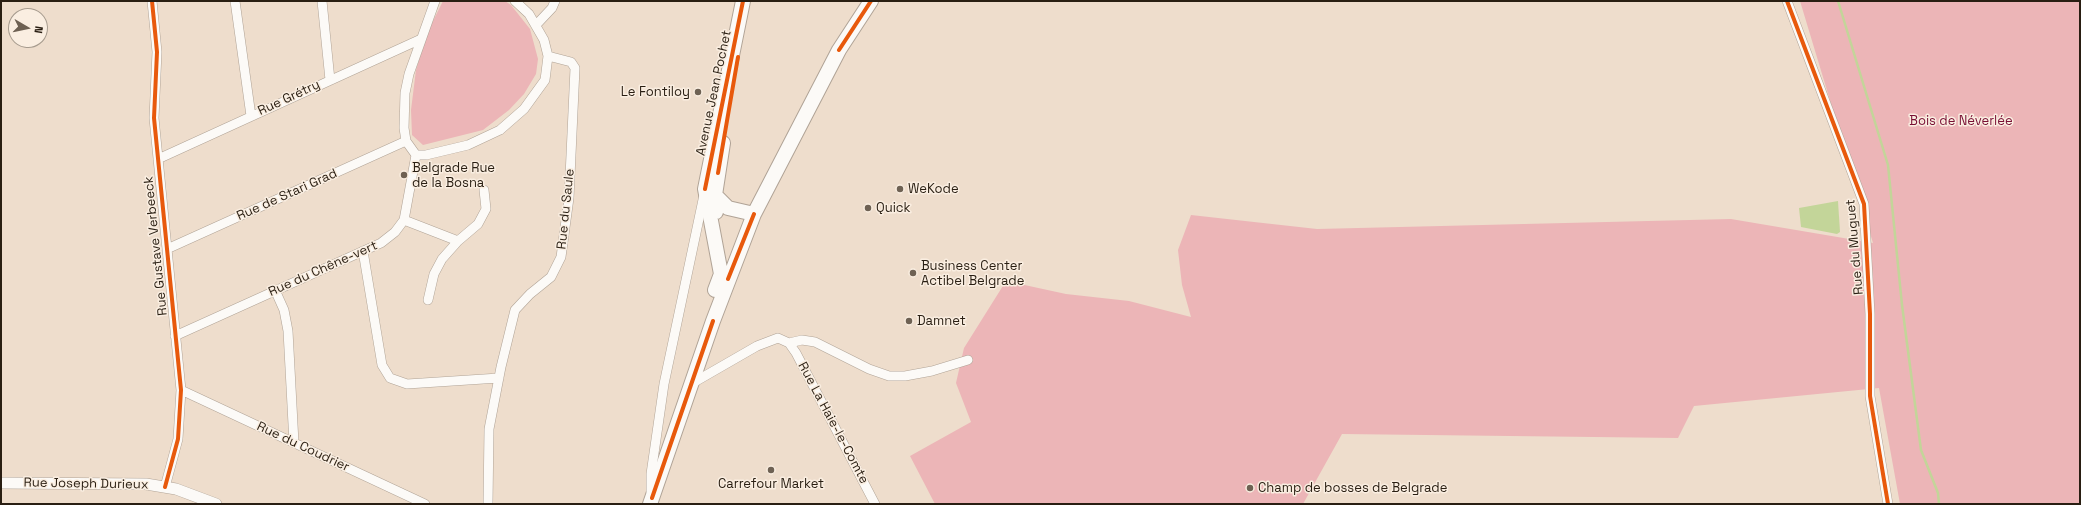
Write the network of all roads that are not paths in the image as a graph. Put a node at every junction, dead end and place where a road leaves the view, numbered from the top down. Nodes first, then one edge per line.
1 (152, 1) edge
2 (236, 1) edge
3 (322, 1) edge
4 (435, 1) edge
5 (515, 1) edge
6 (555, 1) edge
7 (743, 1) edge
8 (747, 1) edge
9 (871, 1) edge
10 (1788, 1) edge
11 (536, 24) junction
12 (421, 39) junction
13 (548, 56) junction
14 (330, 80) junction
15 (251, 116) junction
16 (406, 141) junction
17 (416, 155) junction
18 (158, 159) junction
19 (484, 190) dead end
20 (710, 192) junction
21 (754, 214) junction
22 (404, 220) junction
23 (458, 241) junction
24 (167, 249) junction
25 (363, 251) junction
26 (728, 279) junction
27 (275, 290) junction
28 (428, 300) dead end
29 (713, 321) junction
30 (175, 336) junction
31 (789, 343) junction
32 (968, 360) dead end
33 (498, 378) junction
34 (691, 384) junction
35 (181, 390) junction
36 (294, 443) junction
37 (1, 483) edge
38 (165, 487) junction
39 (651, 501) edge
40 (216, 504) edge
41 (425, 504) edge
42 (488, 504) edge
43 (875, 504) edge
44 (1888, 504) edge

1 - 18 street, Rue Gustave Verbeeck
2 - 15 street
3 - 14 street
4 - 12 street
5 - 11 street
6 - 11 street
7 - 20 main road, Avenue Jean Pochet
8 - 20 main road
9 - 21 main road
10 - 44 street, Rue du Muguet
11 - 13 street
12 - 14 street, Rue Grétry
12 - 16 street
13 - 17 street
13 - 33 street, Rue du Saule
14 - 15 street, Rue Grétry
15 - 18 street, Rue Grétry
16 - 17 street
16 - 24 street, Rue de Stari Grad
17 - 22 street
18 - 24 street, Rue Gustave Verbeeck
19 - 23 street
20 - 21 main road
20 - 26 main road
20 - 29 main road
20 - 39 street, Avenue Jean Pochet
21 - 26 main road
22 - 23 street
22 - 25 street, Rue du Chêne-vert
23 - 28 street
24 - 30 street, Rue Gustave Verbeeck
25 - 27 street, Rue du Chêne-vert
25 - 33 street
26 - 29 main road
27 - 30 street, Rue du Chêne-vert
27 - 36 street
29 - 34 main road
30 - 35 street, Rue Gustave Verbeeck
31 - 32 street
31 - 34 street
31 - 43 street, Rue La Haie-le-Comte
33 - 42 street, Rue du Saule
34 - 39 main road
35 - 36 street, Rue du Coudrier
35 - 38 street, Rue Gustave Verbeeck
36 - 41 street, Rue du Coudrier
37 - 38 street, Rue Joseph Durieux
38 - 40 street, Rue Joseph Durieux

